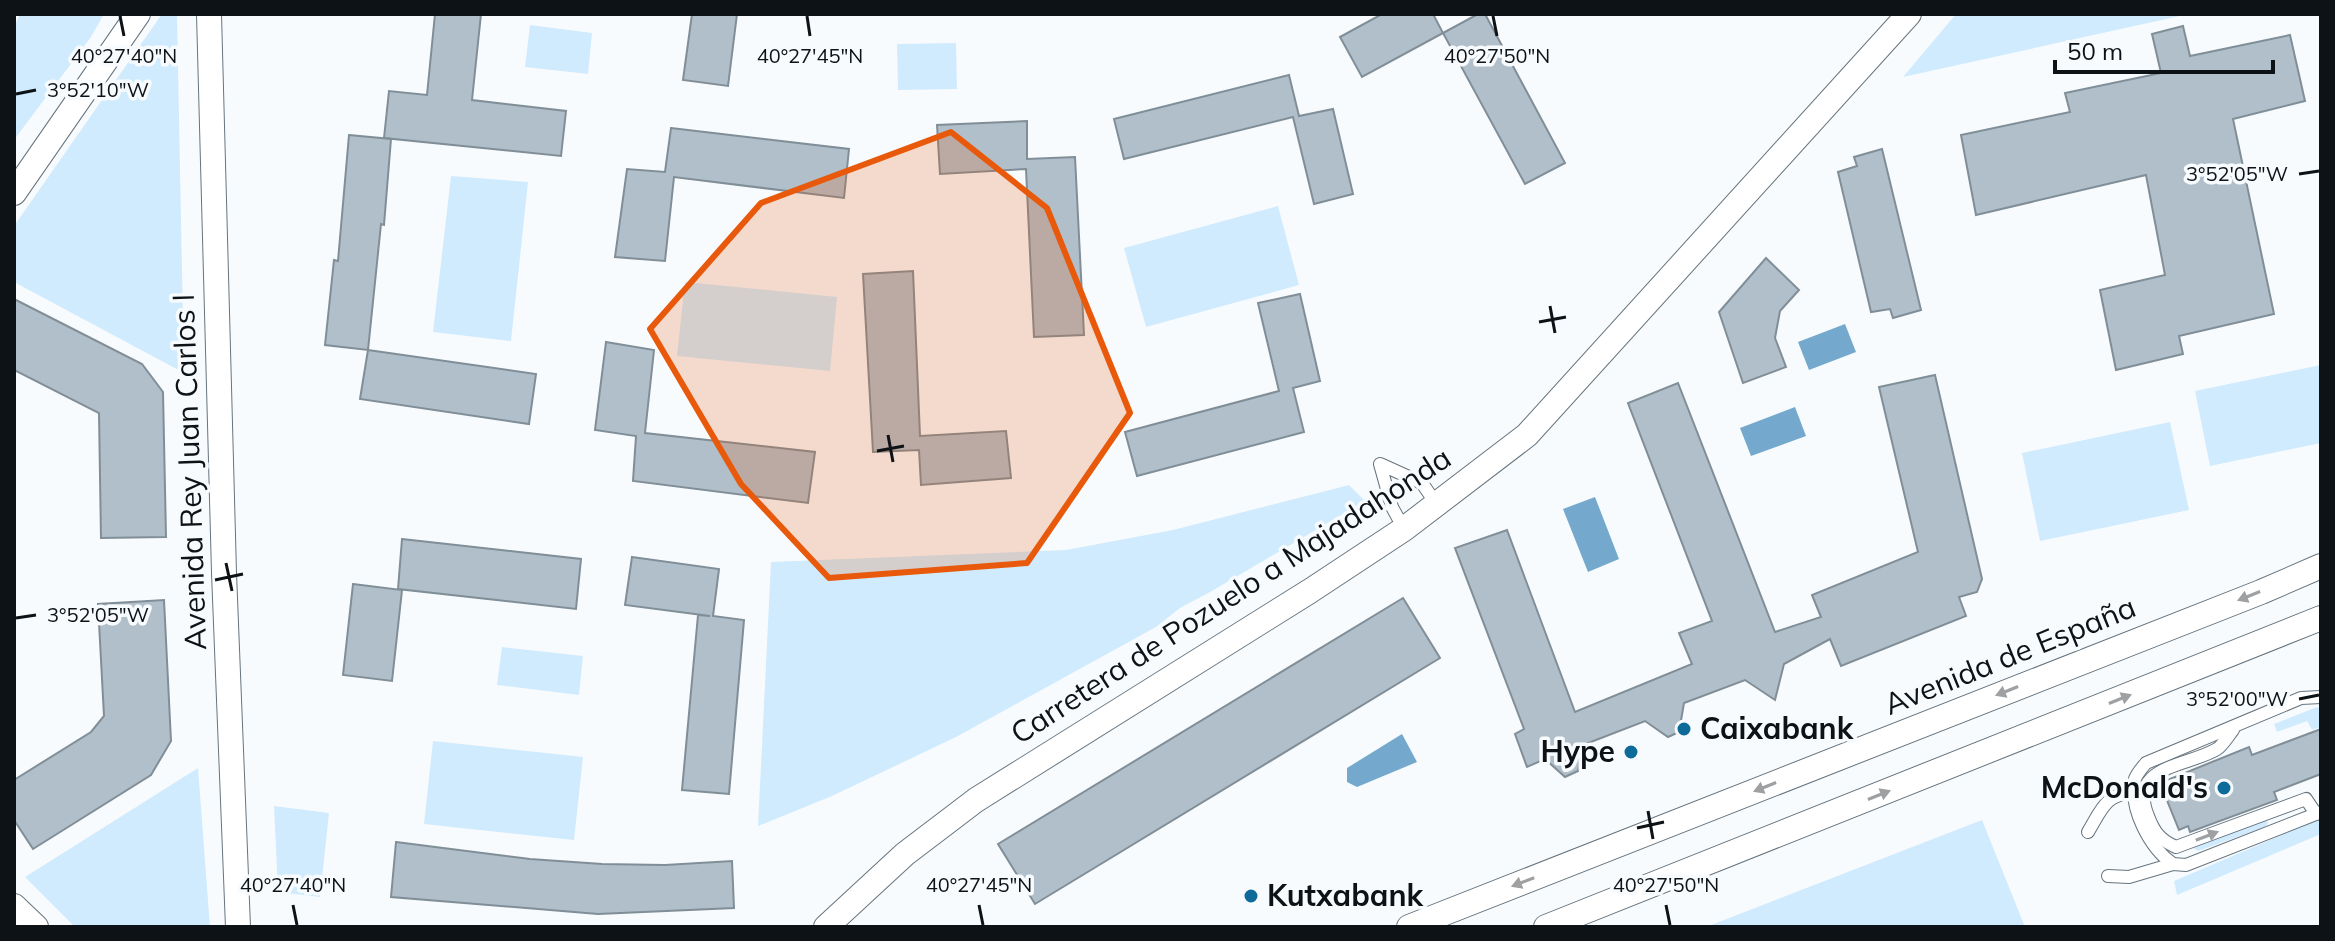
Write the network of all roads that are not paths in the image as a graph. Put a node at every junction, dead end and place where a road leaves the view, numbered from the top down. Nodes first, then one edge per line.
1 (126, 14) edge
2 (138, 14) edge
3 (209, 14) edge
4 (1909, 14) edge
5 (14, 169) edge
6 (14, 193) edge
7 (1437, 505) junction
8 (1404, 529) junction
9 (2321, 566) edge
10 (2321, 618) edge
11 (2321, 697) edge
12 (2235, 727) junction
13 (2135, 792) junction
14 (2318, 813) edge
15 (2088, 832) dead end
16 (2180, 864) junction
17 (2108, 876) dead end
18 (14, 906) edge
19 (36, 927) edge
20 (238, 927) edge
21 (826, 927) edge
22 (1409, 927) edge
23 (1546, 927) edge

1 - 5 street
2 - 6 street
3 - 20 street, Avenida Rey Juan Carlos I
4 - 7 street, Carretera de Pozuelo a Majadahonda
7 - 8 street, Carretera de Pozuelo a Majadahonda
7 - 8 lane
8 - 21 street, Carretera de Pozuelo a Majadahonda
9 -> 22 street, Avenida de España
23 -> 10 street
11 - 12 lane
12 - 13 lane
12 -> 14 lane
13 - 15 lane
13 - 16 lane
14 - 16 lane
16 - 17 lane
18 - 19 street

